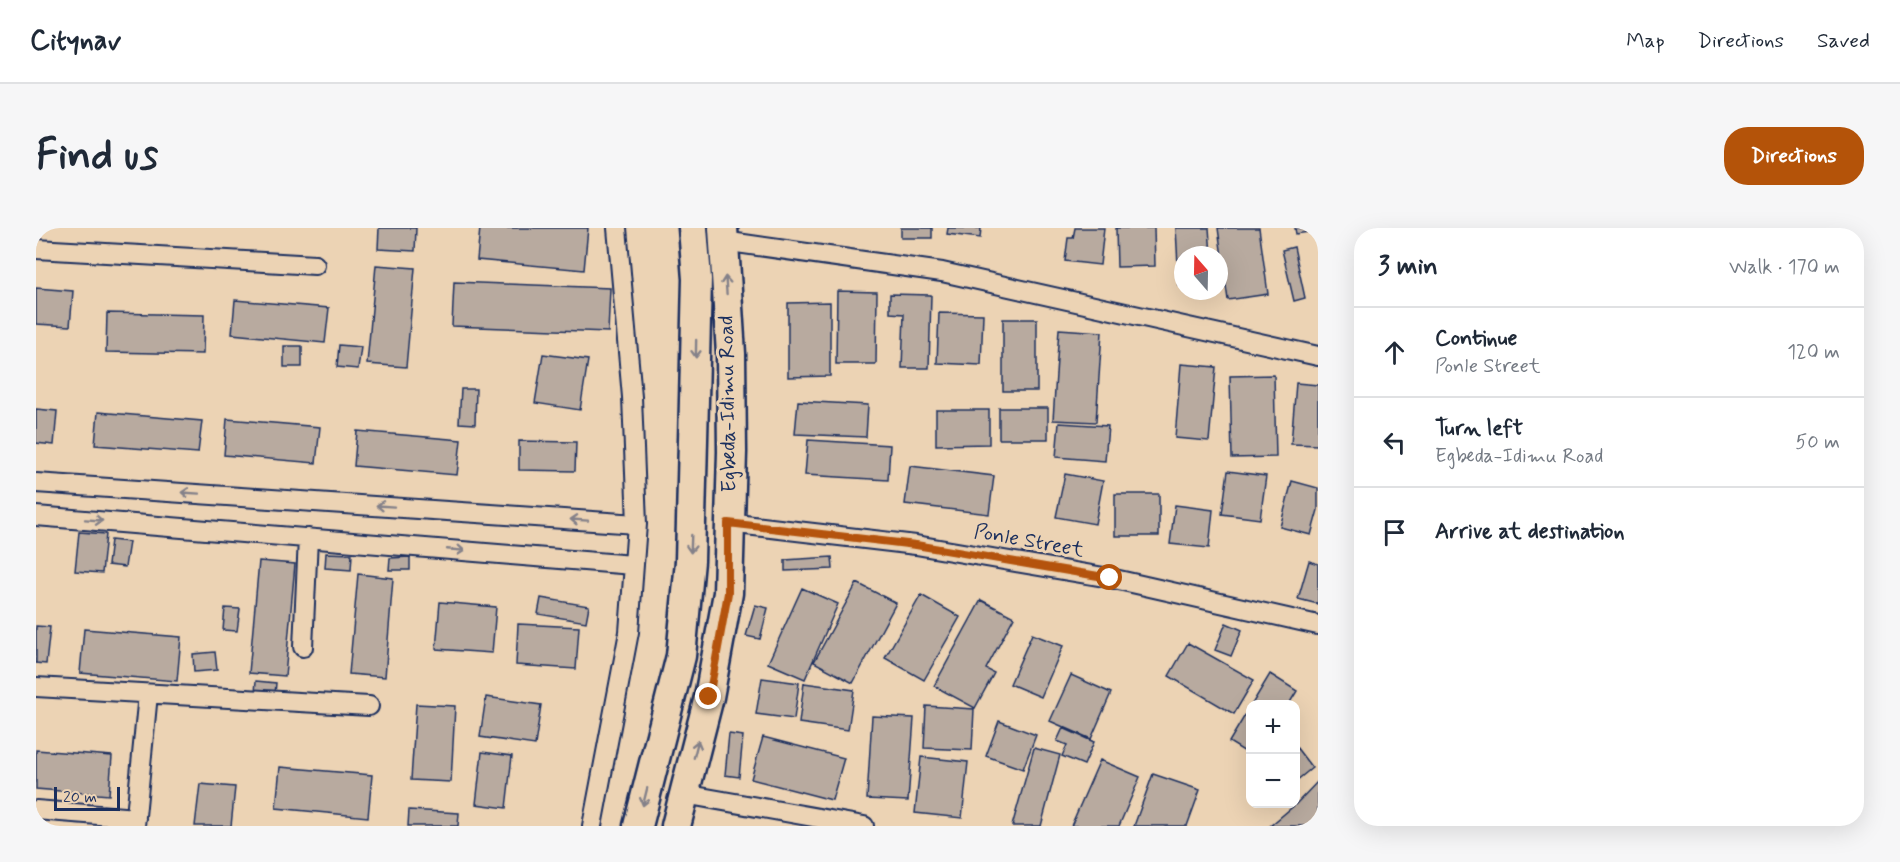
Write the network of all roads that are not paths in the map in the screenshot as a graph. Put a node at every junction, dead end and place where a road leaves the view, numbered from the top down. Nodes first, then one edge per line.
1 (617, 228) edge
2 (693, 228) edge
3 (723, 234) edge
4 (36, 249) edge
5 (315, 265) dead end
6 (1318, 356) edge
7 (36, 483) edge
8 (36, 516) edge
9 (728, 523) junction
10 (637, 524) junction
11 (308, 538) junction
12 (633, 565) junction
13 (1318, 625) edge
14 (303, 647) dead end
15 (36, 687) edge
16 (148, 694) junction
17 (369, 706) dead end
18 (684, 794) junction
19 (36, 810) edge
20 (135, 822) edge
21 (592, 826) edge
22 (638, 826) edge
23 (676, 826) edge
24 (864, 826) edge

1 - 10 street
2 -> 22 main road, Egbeda-Idimu Road
3 - 6 street
9 -> 3 main road, Egbeda-Idimu Road
4 - 5 street
10 -> 7 street
8 -> 11 street
9 - 13 street, Ponle Street
18 -> 9 main road, Egbeda-Idimu Road
10 - 12 street
11 -> 12 street
11 - 14 street
12 - 21 street
15 - 16 street
16 - 17 street
16 - 20 street
18 - 23 main road, Egbeda-Idimu Road
18 - 24 street
19 - 20 street

